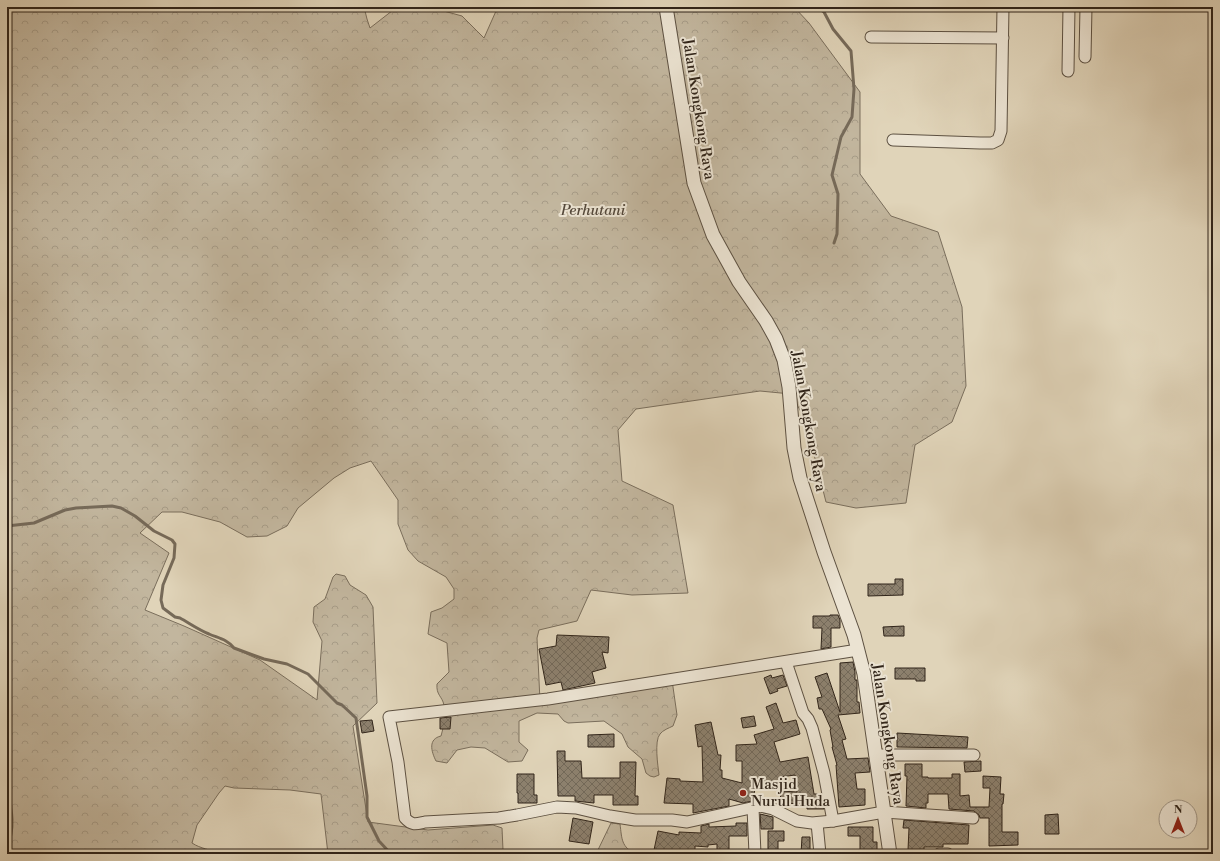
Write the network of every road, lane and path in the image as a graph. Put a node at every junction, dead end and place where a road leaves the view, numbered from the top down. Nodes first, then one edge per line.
1 (666, 7) edge
2 (1003, 7) edge
3 (1069, 7) edge
4 (1086, 7) edge
5 (870, 37) dead end
6 (1003, 38) junction
7 (1085, 57) dead end
8 (1068, 72) dead end
9 (893, 140) dead end
10 (858, 650) junction
11 (786, 662) junction
12 (875, 755) junction
13 (974, 755) dead end
14 (753, 808) junction
15 (884, 812) junction
16 (973, 818) dead end
17 (832, 821) junction
18 (817, 823) junction
19 (755, 854) edge
20 (820, 854) edge
21 (890, 854) edge
22 (939, 854) edge
23 (948, 854) edge

1 - 10 street, Jalan Kongkong Raya
2 - 6 street
3 - 8 street
4 - 7 street
5 - 6 street
6 - 9 street
10 - 11 street
10 - 12 street, Jalan Kongkong Raya
11 - 14 street
11 - 17 street
12 - 13 street
12 - 15 street, Jalan Kongkong Raya
14 - 18 street
14 - 19 street
15 - 16 street
15 - 17 street
15 - 21 street, Jalan Kongkong Raya
17 - 18 street
18 - 20 street
22 - 23 street

